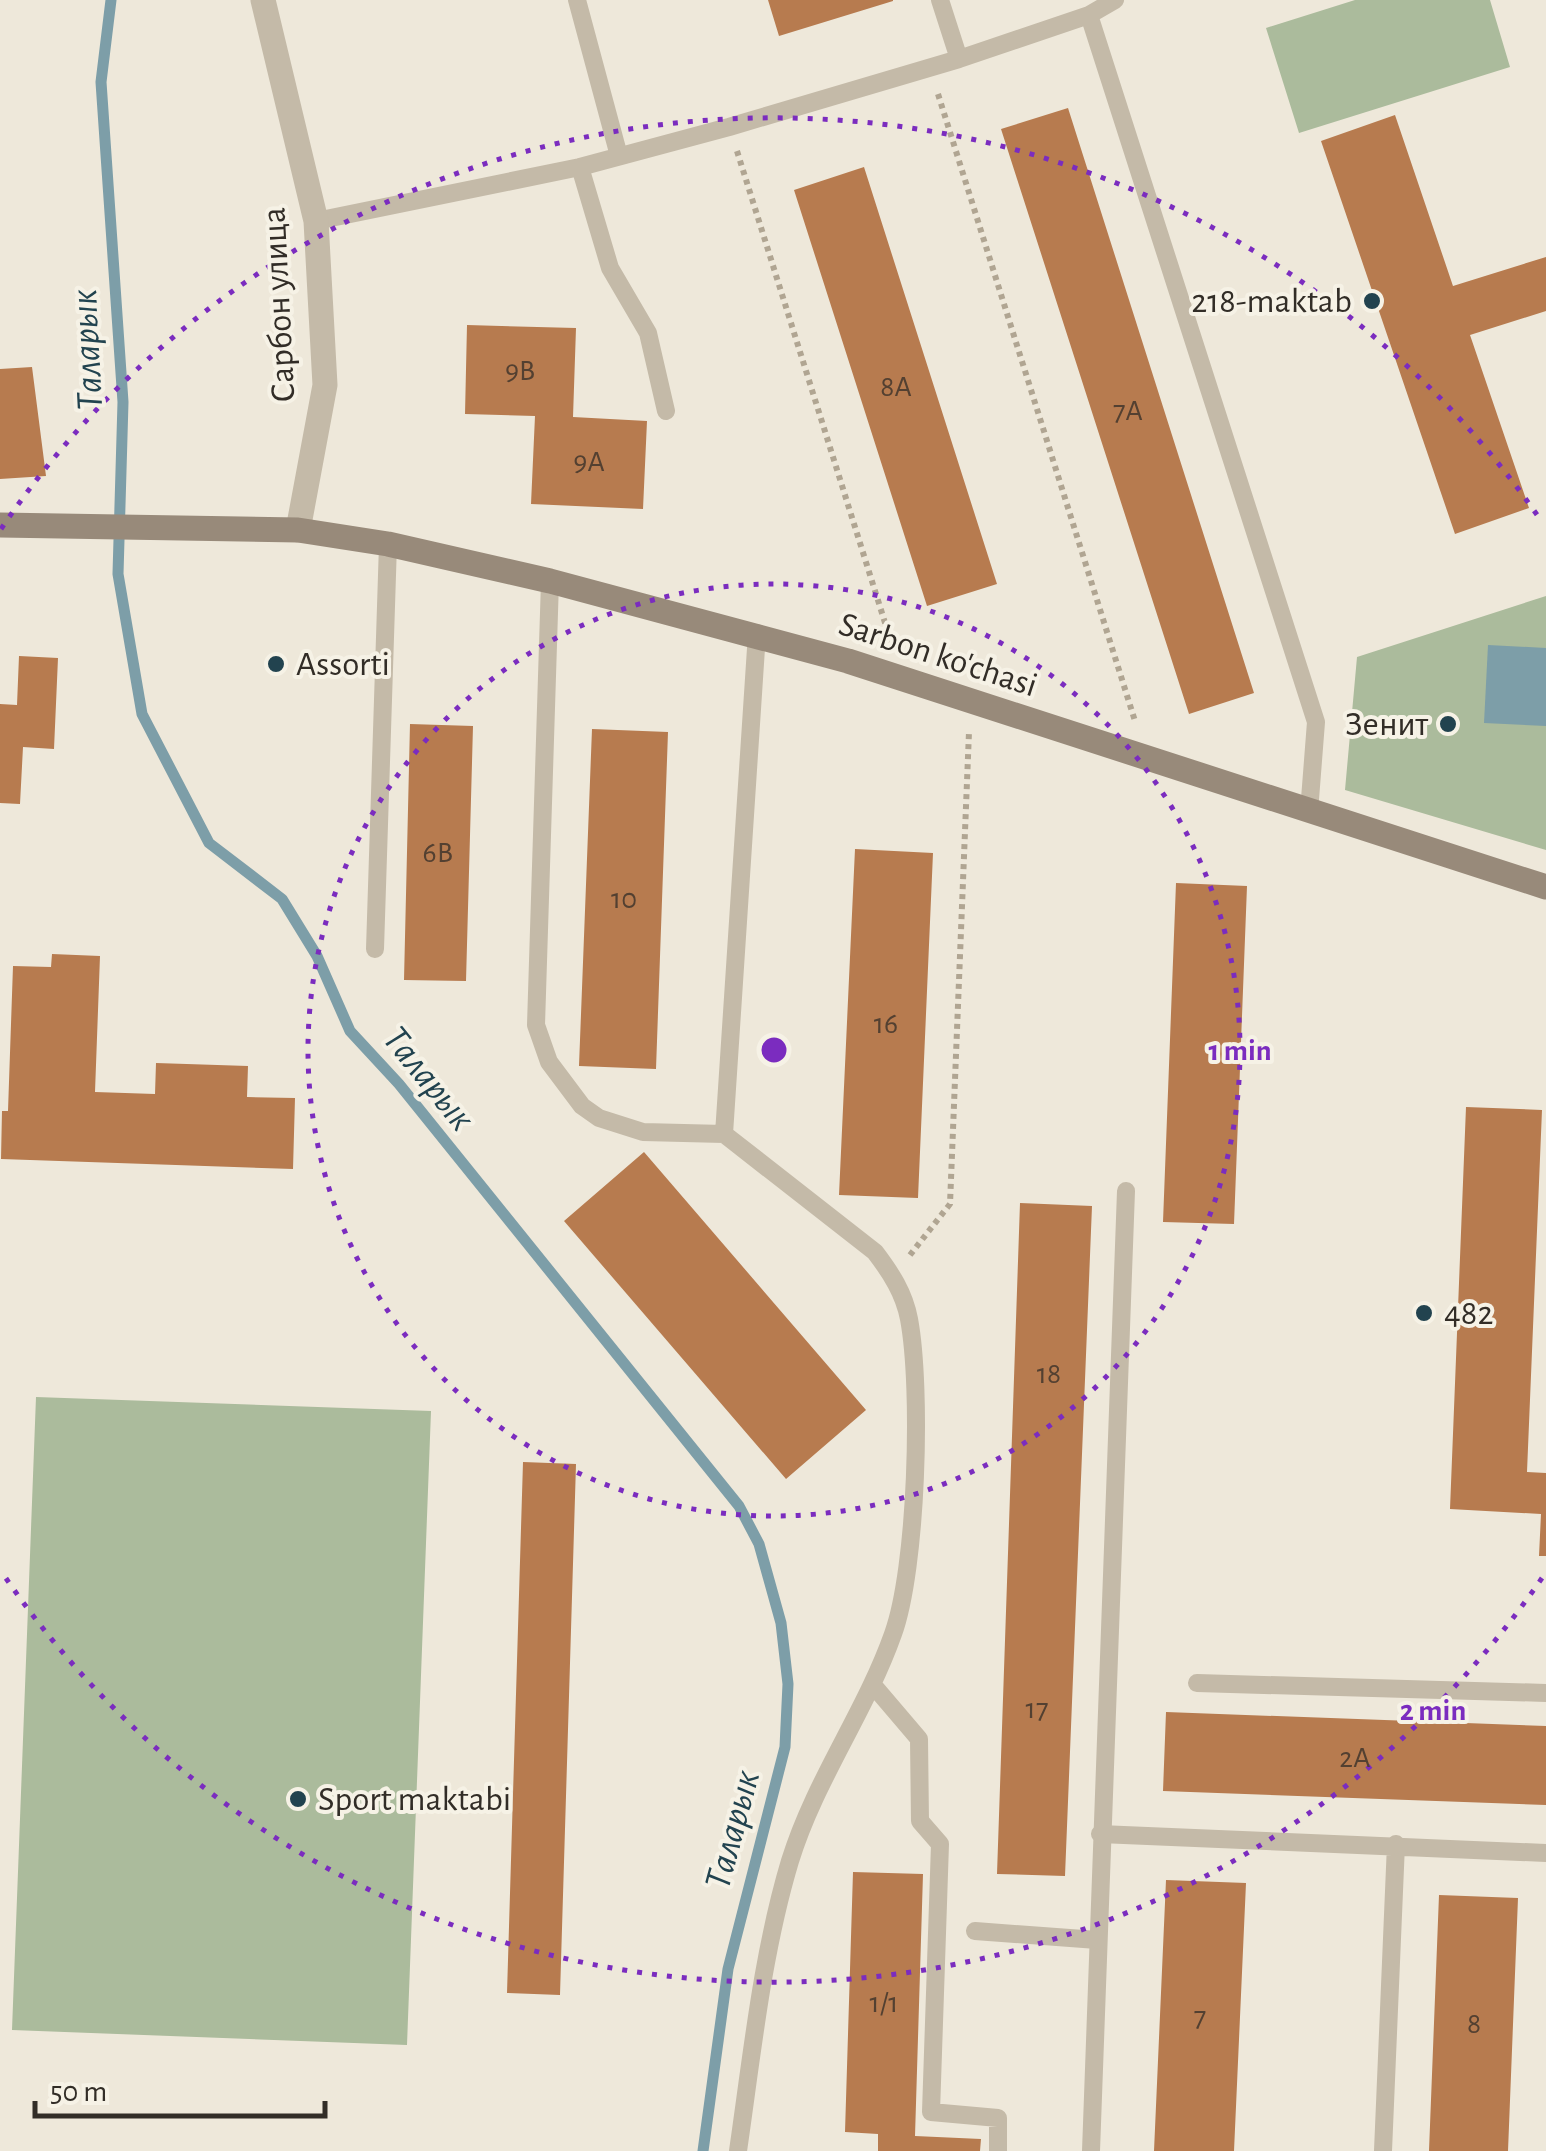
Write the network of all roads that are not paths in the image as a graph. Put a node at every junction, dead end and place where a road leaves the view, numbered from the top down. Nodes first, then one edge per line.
1 (263, 0) edge
2 (577, 0) edge
3 (940, 0) edge
4 (1115, 0) edge
5 (1089, 16) junction
6 (959, 59) junction
7 (619, 156) junction
8 (580, 167) junction
9 (316, 221) junction
10 (666, 412) dead end
11 (0, 525) edge
12 (298, 530) junction
13 (388, 544) junction
14 (550, 581) junction
15 (757, 634) junction
16 (1309, 812) junction
17 (1546, 888) edge
18 (375, 949) dead end
19 (724, 1134) junction
20 (1126, 1191) dead end
21 (1197, 1683) dead end
22 (874, 1685) junction
23 (1546, 1693) edge
24 (1100, 1834) junction
25 (1396, 1844) junction
26 (1546, 1853) edge
27 (975, 1930) dead end
28 (1097, 1940) junction
29 (738, 2151) edge
30 (998, 2151) edge
31 (1090, 2151) edge
32 (1383, 2151) edge

1 - 9 street, Сарбон улица
2 - 7 lane
3 - 6 lane
4 - 5 lane
5 - 6 lane
5 - 16 lane
6 - 7 lane
7 - 8 lane
8 - 9 lane
8 - 10 lane
9 - 12 street, Сарбон улица
11 - 12 street
12 - 13 street, Sarbon ko'chasi
13 - 14 street, Sarbon ko'chasi
13 - 18 lane
14 - 15 street, Sarbon ko'chasi
14 - 19 lane
15 - 16 street, Sarbon ko'chasi
15 - 19 lane
16 - 17 street, Sarbon ko'chasi
19 - 22 lane
20 - 24 lane
21 - 23 lane
22 - 29 lane
22 - 30 lane
24 - 25 lane
24 - 28 lane
25 - 26 lane
25 - 32 lane
27 - 28 lane
28 - 31 lane

